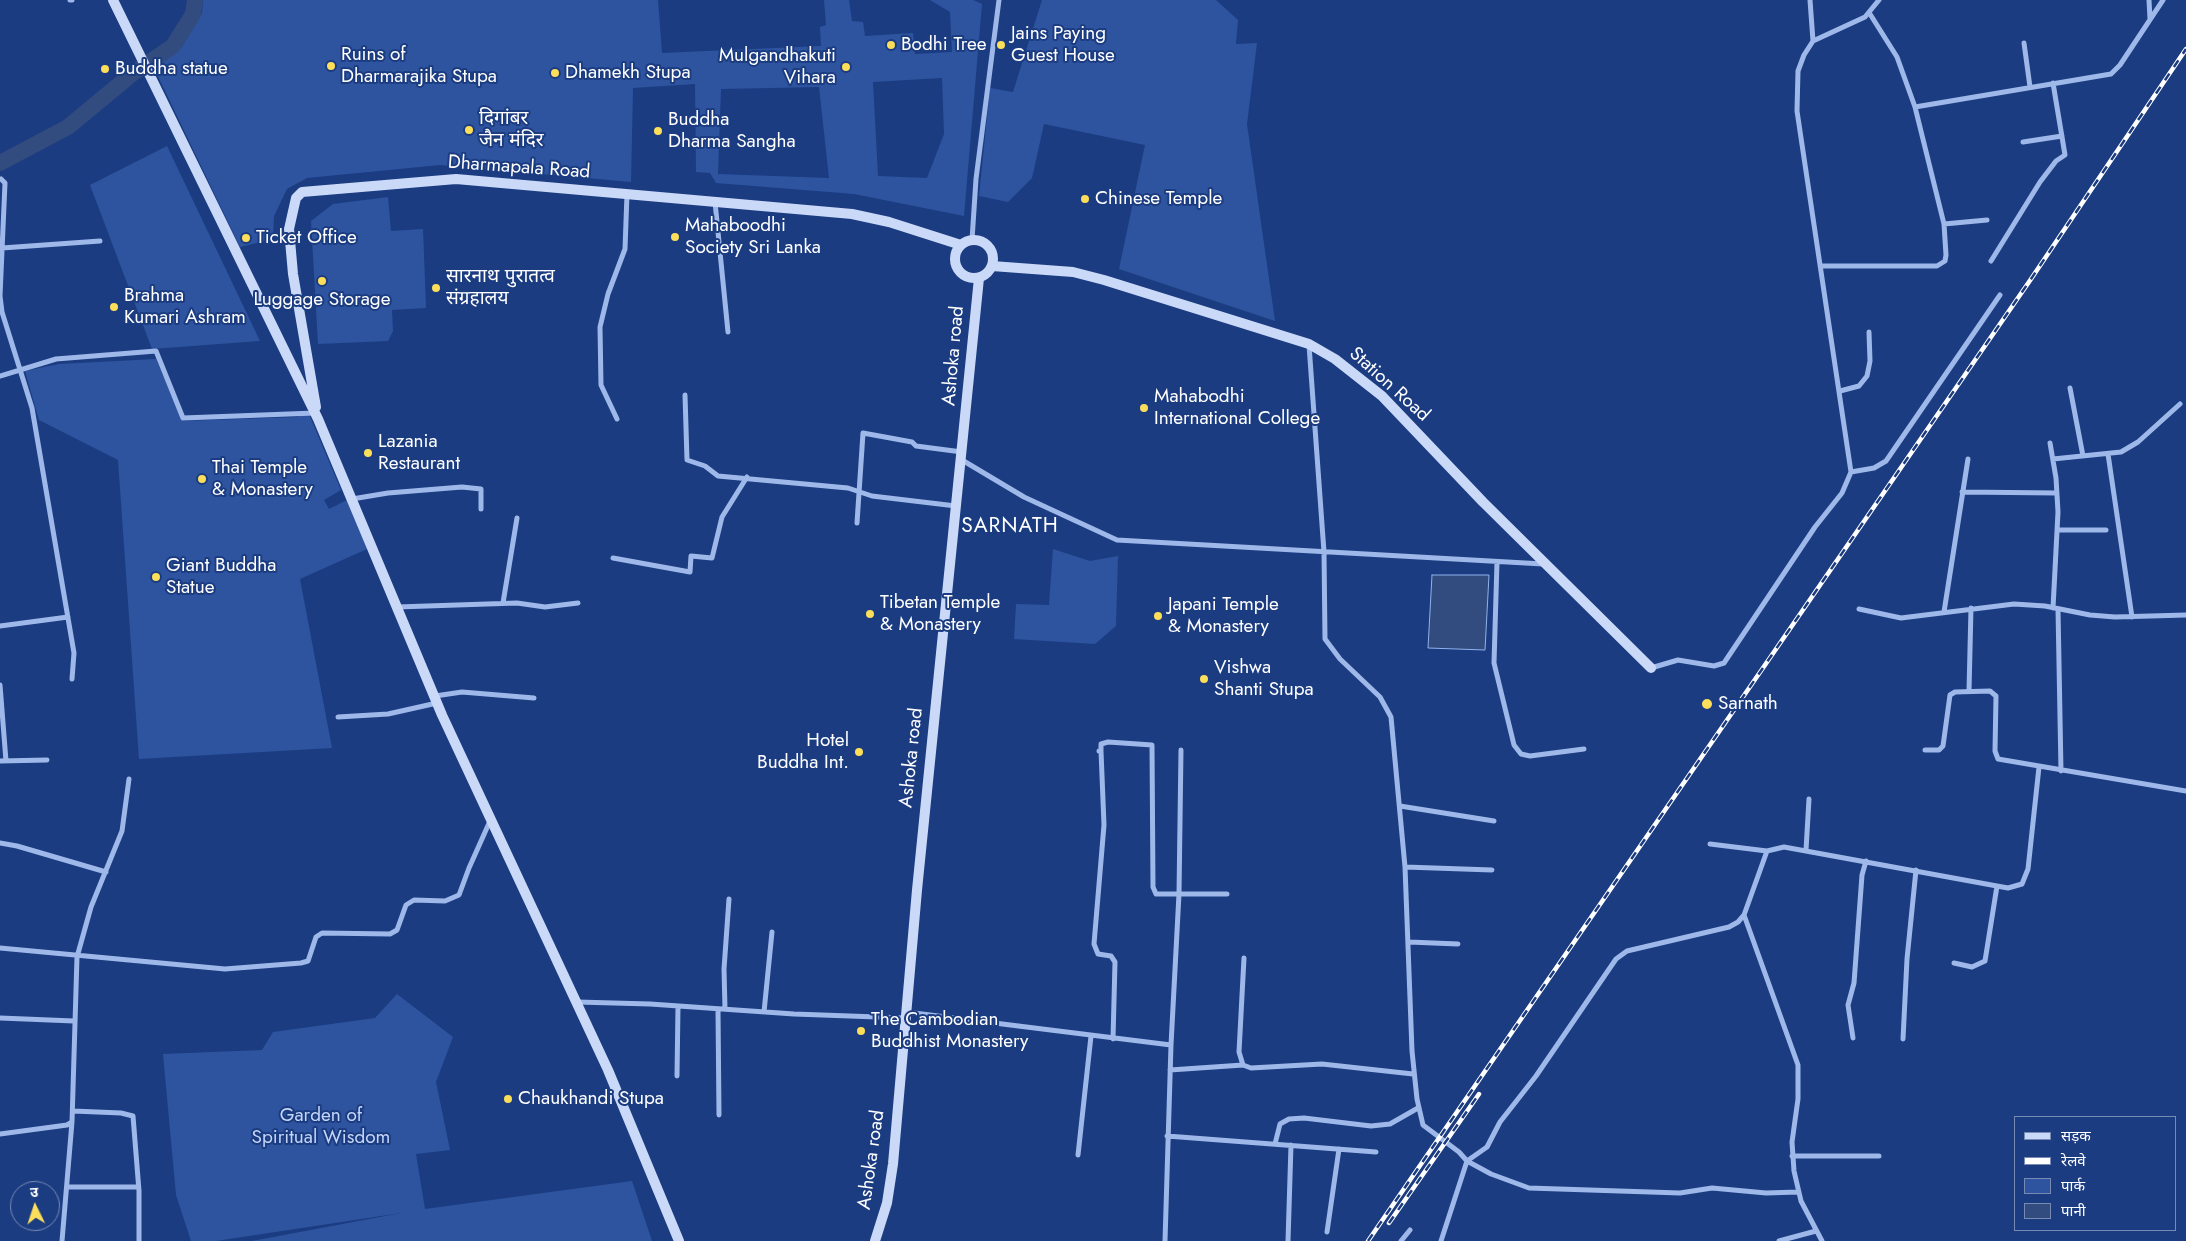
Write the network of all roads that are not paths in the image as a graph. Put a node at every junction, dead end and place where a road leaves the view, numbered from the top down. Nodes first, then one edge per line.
1 (113, 0) edge
2 (999, 0) edge
3 (1810, 0) edge
4 (1879, 0) edge
5 (2149, 0) edge
6 (2163, 0) edge
7 (1870, 14) junction
8 (2150, 20) junction
9 (1813, 40) junction
10 (2024, 43) dead end
11 (2054, 83) junction
12 (2030, 87) junction
13 (1915, 107) junction
14 (2062, 136) junction
15 (2023, 142) dead end
16 (1, 180) edge
17 (627, 193) junction
18 (715, 201) junction
19 (1987, 220) dead end
20 (1944, 224) junction
21 (972, 240) junction
22 (100, 241) dead end
23 (961, 245) junction
24 (2, 248) junction
25 (1992, 261) dead end
26 (992, 266) junction
27 (1822, 266) junction
28 (978, 278) junction
29 (2000, 295) dead end
30 (1, 313) edge
31 (728, 332) dead end
32 (1869, 332) dead end
33 (1309, 344) junction
34 (20, 369) junction
35 (0, 376) edge
36 (2070, 388) dead end
37 (1840, 391) junction
38 (685, 395) dead end
39 (2180, 404) dead end
40 (316, 416) junction
41 (617, 419) dead end
42 (2050, 443) dead end
43 (2108, 454) junction
44 (962, 456) junction
45 (2084, 456) junction
46 (1968, 459) dead end
47 (2053, 459) junction
48 (1851, 472) junction
49 (747, 478) junction
50 (860, 491) junction
51 (1962, 492) junction
52 (2057, 493) junction
53 (352, 499) junction
54 (957, 506) junction
55 (480, 509) dead end
56 (517, 518) dead end
57 (858, 523) dead end
58 (2057, 530) junction
59 (2106, 530) dead end
60 (1324, 552) junction
61 (613, 558) dead end
62 (1497, 562) junction
63 (1548, 565) junction
64 (503, 603) junction
65 (578, 603) dead end
66 (397, 607) junction
67 (1971, 608) junction
68 (2056, 608) junction
69 (1859, 609) dead end
70 (1944, 612) junction
71 (2186, 615) edge
72 (68, 617) junction
73 (2132, 617) junction
74 (0, 626) edge
75 (1651, 668) joint
76 (72, 678) dead end
77 (0, 685) edge
78 (1969, 691) junction
79 (534, 698) dead end
80 (436, 700) junction
81 (338, 717) dead end
82 (1584, 749) dead end
83 (1181, 750) dead end
84 (1924, 750) dead end
85 (48, 760) dead end
86 (3, 761) edge
87 (2039, 767) junction
88 (2061, 771) junction
89 (129, 779) dead end
90 (2186, 791) edge
91 (1810, 799) dead end
92 (1400, 806) junction
93 (491, 820) junction
94 (1494, 822) dead end
95 (0, 843) edge
96 (1710, 844) dead end
97 (1806, 850) junction
98 (1767, 851) junction
99 (1866, 860) junction
100 (1405, 867) junction
101 (1492, 870) dead end
102 (1916, 870) junction
103 (106, 872) junction
104 (1997, 886) junction
105 (1179, 894) junction
106 (1227, 894) dead end
107 (729, 899) dead end
108 (1744, 914) junction
109 (772, 932) dead end
110 (1409, 942) junction
111 (1458, 944) dead end
112 (0, 948) edge
113 (77, 957) junction
114 (1244, 958) dead end
115 (1954, 963) dead end
116 (577, 1002) junction
117 (678, 1006) junction
118 (718, 1009) junction
119 (726, 1010) junction
120 (764, 1012) junction
121 (906, 1015) junction
122 (0, 1018) edge
123 (74, 1021) junction
124 (1091, 1036) junction
125 (1853, 1038) dead end
126 (1112, 1039) junction
127 (1903, 1039) dead end
128 (1171, 1045) junction
129 (1243, 1065) junction
130 (1170, 1070) junction
131 (1414, 1074) junction
132 (677, 1076) dead end
133 (1418, 1108) junction
134 (73, 1111) junction
135 (719, 1116) dead end
136 (72, 1122) junction
137 (0, 1134) edge
138 (1167, 1136) junction
139 (1275, 1144) junction
140 (1291, 1145) junction
141 (1339, 1149) junction
142 (1376, 1152) dead end
143 (1078, 1155) dead end
144 (1792, 1156) junction
145 (1879, 1156) dead end
146 (1467, 1161) junction
147 (67, 1187) junction
148 (138, 1187) junction
149 (1798, 1192) junction
150 (1410, 1230) dead end
151 (1326, 1232) dead end
152 (1816, 1232) junction
153 (62, 1241) edge
154 (140, 1241) edge
155 (679, 1241) edge
156 (875, 1241) edge
157 (1165, 1241) edge
158 (1288, 1241) edge
159 (1401, 1241) edge
160 (1441, 1241) edge
161 (1779, 1241) edge
162 (1822, 1241) edge

1 - 40 street
2 - 21 street
3 - 9 street
4 - 7 street
5 - 8 street
6 - 8 street
7 - 9 street
7 - 13 street
8 - 11 street
9 - 27 street
10 - 12 street
11 - 12 street
11 - 14 street
12 - 13 street
13 - 20 street
14 - 15 street
14 - 25 street
16 - 24 street
17 - 18 street, Dharmapala Road
17 - 40 street, Dharmapala Road
17 - 41 street
18 - 23 street, Dharmapala Road
18 - 31 street
19 - 20 street
20 - 27 street
21 - 23 street
21 - 26 street
22 - 24 street
23 - 28 street
24 - 30 street
26 - 28 street
26 - 33 street, Station Road
27 - 37 street
28 - 44 street, Ashoka road
29 - 48 street
30 - 34 street
32 - 37 street
33 - 60 street
33 - 63 street, Station Road
34 - 35 street
34 - 40 street
34 - 72 street
36 - 45 street
37 - 48 street
38 - 49 street
39 - 43 street
40 - 53 street
42 - 47 street
43 - 45 street
43 - 73 street
44 - 50 street
44 - 54 street, Ashoka road
44 - 60 street
45 - 47 street
46 - 51 street
47 - 52 street
48 - 75 street
49 - 50 street
49 - 61 street
50 - 54 street
50 - 57 street
51 - 52 street
51 - 70 street
52 - 58 street
53 - 55 street
53 - 66 street
54 - 121 street, Ashoka road
56 - 64 street
58 - 59 street
58 - 68 street
60 - 62 street
60 - 92 street
62 - 63 street
62 - 82 street
63 - 75 street, Station Road
64 - 65 street
64 - 66 street
66 - 80 street
67 - 68 street
67 - 70 street
67 - 78 street
68 - 73 street
68 - 88 street
69 - 70 street
71 - 73 street
72 - 74 street
72 - 76 street
77 - 86 street
78 - 84 street
78 - 87 street
79 - 80 street
80 - 81 street
80 - 93 street
83 - 105 street
85 - 86 street
87 - 88 street
87 - 104 street
88 - 90 street
89 - 103 street
91 - 97 street
92 - 94 street
92 - 100 street
93 - 113 street
93 - 116 street
95 - 103 street
96 - 98 street
97 - 98 street
97 - 99 street
98 - 108 street
99 - 102 street
99 - 125 street
100 - 101 street
100 - 110 street
102 - 104 street
102 - 127 street
103 - 113 street
104 - 115 street
105 - 106 street
105 - 126 street
105 - 128 street
107 - 119 street
108 - 144 street
108 - 146 street
109 - 120 street
110 - 111 street
110 - 131 street
112 - 113 street
113 - 123 street
114 - 129 street
116 - 117 street
116 - 155 street
117 - 118 street
117 - 132 street
118 - 119 street
118 - 135 street
119 - 120 street
120 - 121 street
121 - 124 street
121 - 156 street, Ashoka road
122 - 123 street
123 - 134 street
124 - 126 street
124 - 143 street
126 - 128 street
128 - 130 street
129 - 130 street
129 - 131 street
130 - 138 street
131 - 133 street
133 - 139 street
133 - 146 street
134 - 136 street
134 - 148 street
136 - 137 street
136 - 147 street
138 - 139 street
138 - 157 street
139 - 140 street
140 - 141 street
140 - 158 street
141 - 142 street
141 - 151 street
144 - 145 street
144 - 149 street
146 - 149 street
146 - 160 street
147 - 148 street
147 - 153 street
148 - 154 street
149 - 152 street
150 - 159 street
152 - 161 street
152 - 162 street

